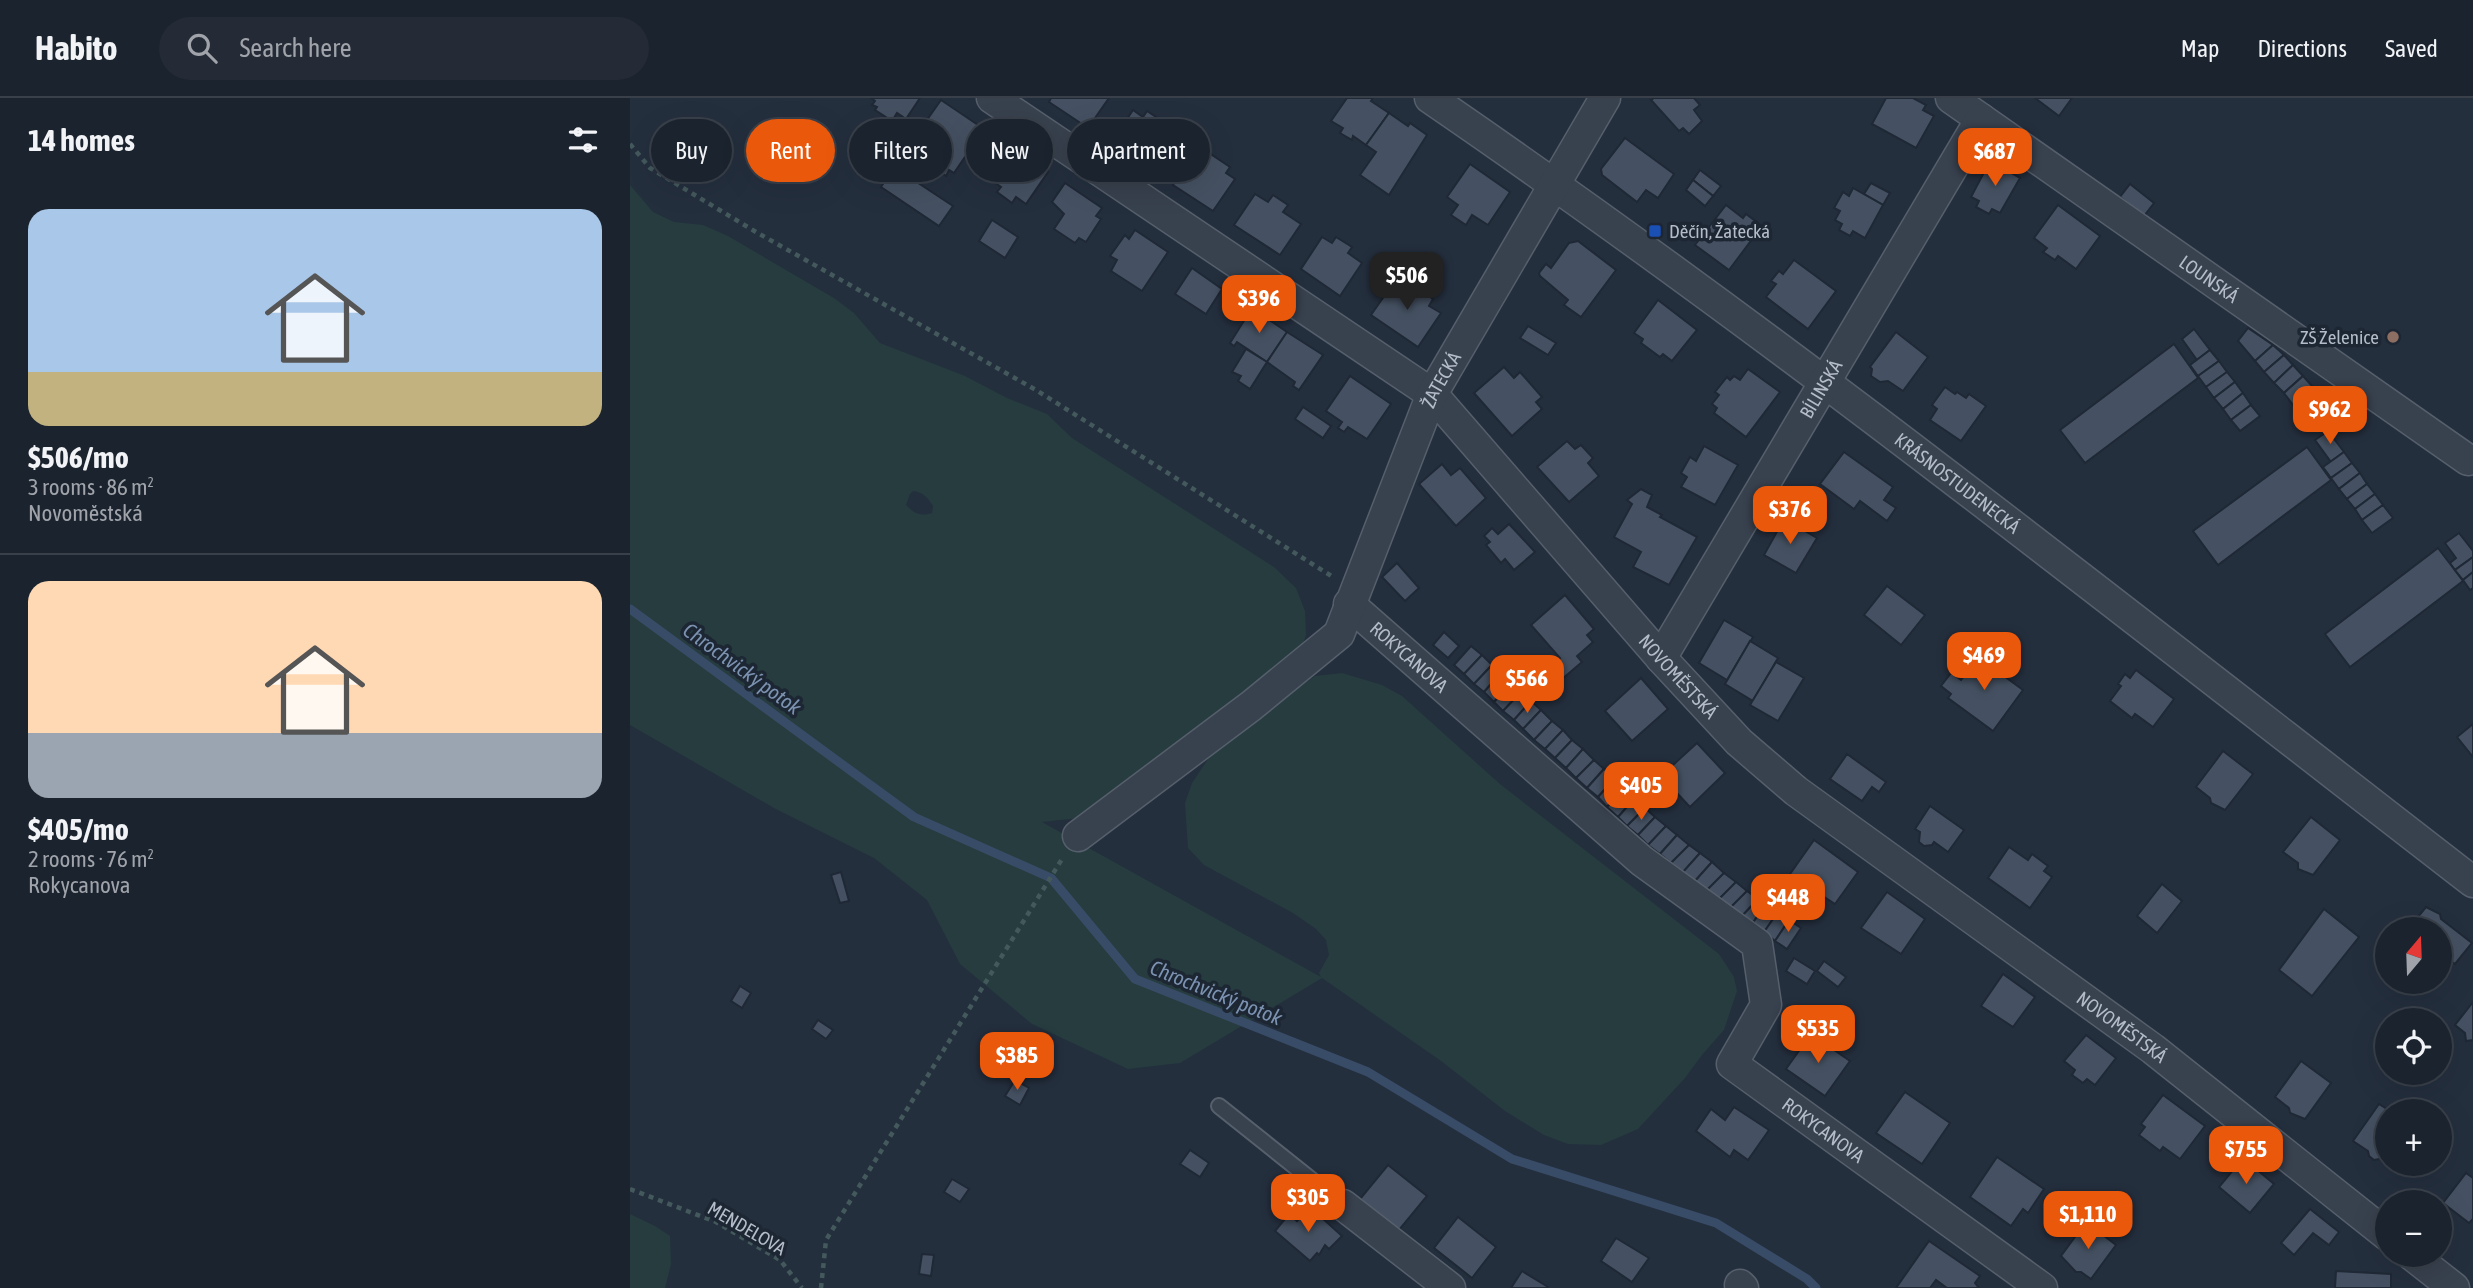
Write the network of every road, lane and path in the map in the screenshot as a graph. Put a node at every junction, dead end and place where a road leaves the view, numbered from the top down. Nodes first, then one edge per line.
1 (992, 98) edge
2 (1430, 98) edge
3 (1605, 98) edge
4 (1951, 98) edge
5 (1980, 119) junction
6 (630, 144) edge
7 (1555, 184) junction
8 (1825, 381) junction
9 (1432, 394) junction
10 (2468, 460) dead end
11 (1349, 604) junction
12 (1661, 658) junction
13 (1078, 836) dead end
14 (1060, 861) dead end
15 (2473, 882) edge
16 (1219, 1106) dead end
17 (630, 1189) edge
18 (1343, 1205) joint
19 (2375, 1225) edge
20 (2427, 1267) edge
21 (802, 1288) edge
22 (821, 1288) edge
23 (1450, 1288) edge
24 (2042, 1288) edge
25 (2454, 1288) edge

1 - 9 street, NOVOMĚSTSKÁ
2 - 7 street, KRÁSNOSTUDENECKÁ
3 - 7 street, ŽATECKÁ
4 - 5 street, LOUNSKÁ
5 - 8 street, BÍLINSKÁ
5 - 10 street, LOUNSKÁ
6 - 11 path
7 - 8 street, KRÁSNOSTUDENECKÁ
7 - 9 street, ŽATECKÁ
8 - 12 street, BÍLINSKÁ
8 - 15 street, KRÁSNOSTUDENECKÁ
9 - 11 street, ŽATECKÁ
9 - 12 street, NOVOMĚSTSKÁ
11 - 13 street, ŽATECKÁ
11 - 24 street, ROKYCANOVA
12 - 19 street, NOVOMĚSTSKÁ
14 - 22 path
16 - 18 lane
17 - 21 path, MENDELOVA
18 - 23 street
20 - 25 street

